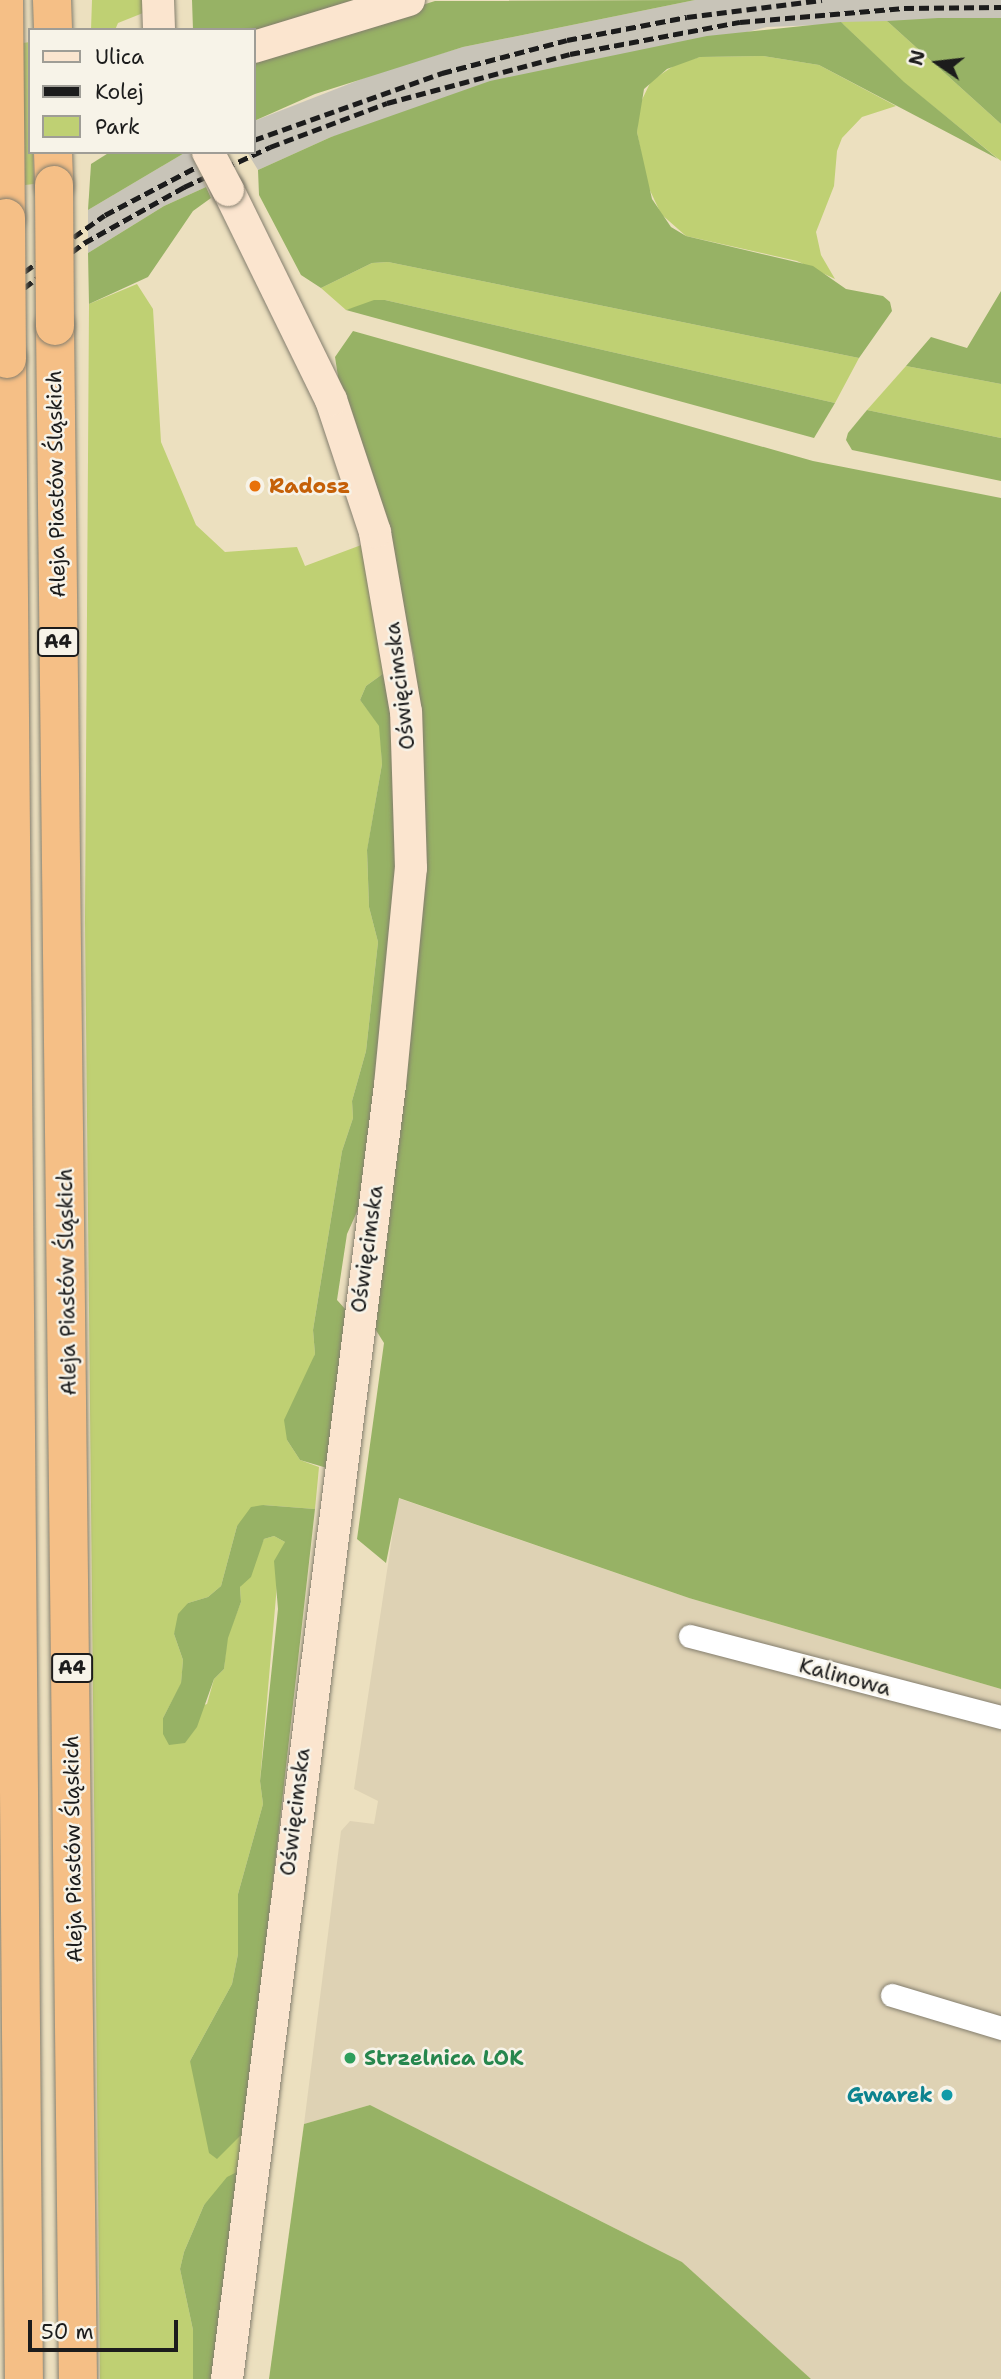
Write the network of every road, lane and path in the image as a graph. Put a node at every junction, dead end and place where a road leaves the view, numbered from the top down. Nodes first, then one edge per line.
1 (4, 0) edge
2 (52, 0) edge
3 (158, 0) edge
4 (409, 0) edge
5 (53, 28) edge
6 (159, 28) edge
7 (256, 46) edge
8 (209, 154) edge
9 (54, 169) edge
10 (4, 447) edge
11 (690, 1636) dead end
12 (1001, 1717) edge
13 (892, 1995) dead end
14 (1001, 2028) edge
15 (24, 2379) edge
16 (78, 2379) edge
17 (227, 2379) edge

1 - 10 highway, A4, bridge
2 - 5 highway
3 - 6 street
4 - 7 street
8 - 17 street, Oświęcimska, bridge
9 - 16 highway, Aleja Piastów Śląskich / A4, bridge
10 - 15 highway, A4
11 - 12 street, Kalinowa
13 - 14 street

